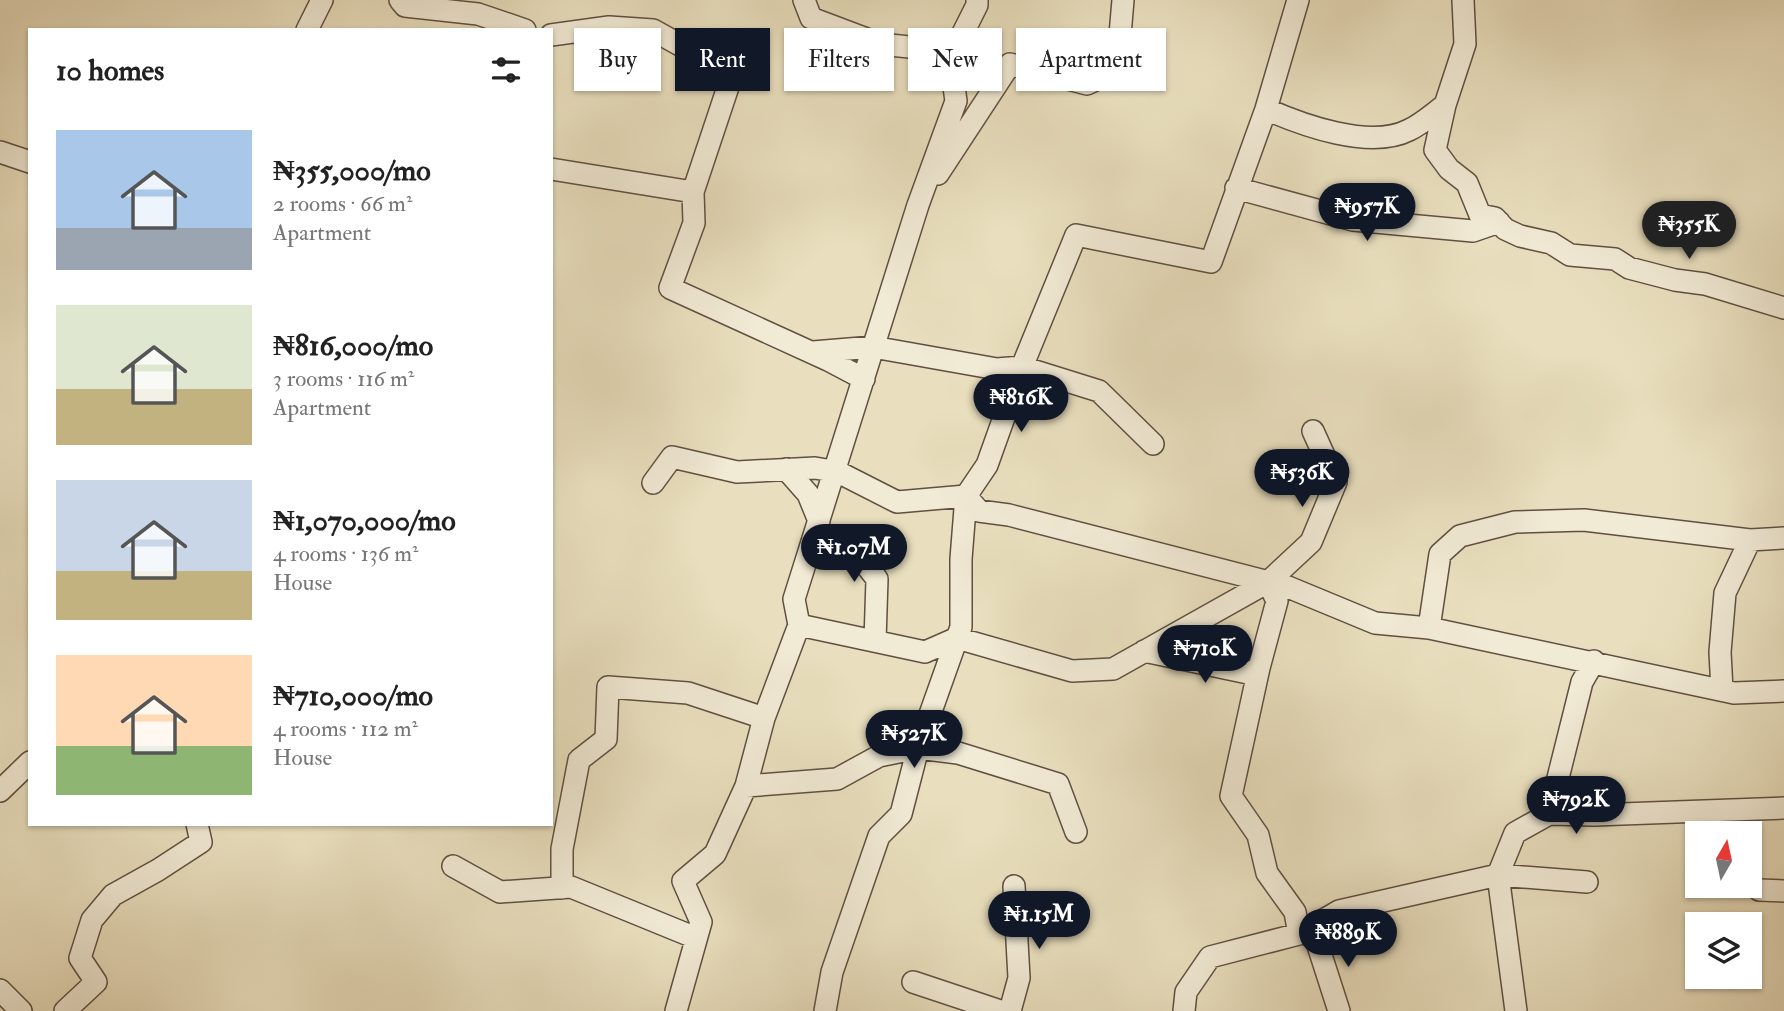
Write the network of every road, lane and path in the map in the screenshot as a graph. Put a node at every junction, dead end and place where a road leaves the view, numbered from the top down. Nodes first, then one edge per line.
1 (322, 0) edge
2 (400, 0) edge
3 (804, 0) edge
4 (977, 0) edge
5 (1123, 0) edge
6 (1298, 0) edge
7 (1463, 0) edge
8 (308, 28) edge
9 (519, 28) edge
10 (966, 28) edge
11 (553, 35) edge
12 (908, 47) edge
13 (955, 91) edge
14 (1446, 105) junction
15 (1266, 109) junction
16 (0, 152) edge
17 (28, 161) edge
18 (553, 169) edge
19 (1236, 188) junction
20 (693, 192) junction
21 (918, 205) junction
22 (1499, 222) junction
23 (1784, 308) edge
24 (873, 347) junction
25 (811, 352) junction
26 (1022, 367) junction
27 (863, 379) junction
28 (1313, 431) dead end
29 (1153, 444) dead end
30 (786, 469) junction
31 (834, 471) junction
32 (653, 483) dead end
33 (966, 496) junction
34 (817, 527) junction
35 (1784, 538) edge
36 (1750, 540) junction
37 (1268, 582) junction
38 (799, 625) junction
39 (1429, 628) junction
40 (957, 638) junction
41 (875, 641) junction
42 (1144, 651) junction
43 (1594, 662) junction
44 (1259, 668) junction
45 (1723, 691) junction
46 (1784, 691) edge
47 (764, 718) junction
48 (918, 748) junction
49 (28, 763) edge
50 (4, 780) edge
51 (746, 786) junction
52 (1784, 808) edge
53 (1549, 814) junction
54 (197, 826) edge
55 (1076, 832) dead end
56 (453, 866) dead end
57 (1498, 876) junction
58 (1587, 882) dead end
59 (1014, 886) dead end
60 (562, 888) junction
61 (1762, 890) edge
62 (1784, 891) edge
63 (1306, 931) junction
64 (696, 938) junction
65 (913, 982) dead end
66 (0, 990) edge
67 (20, 1011) edge
68 (65, 1011) edge
69 (676, 1011) edge
70 (825, 1011) edge
71 (1000, 1011) edge
72 (1010, 1011) edge
73 (1184, 1011) edge
74 (1339, 1011) edge
75 (1516, 1011) edge

1 - 8 street
2 - 9 street
3 - 12 street
4 - 10 street
5 - 21 street
6 - 15 street
7 - 14 street
11 - 20 street
13 - 21 street
14 - 15 street
14 - 22 street
15 - 19 street
16 - 17 street
18 - 20 street
19 - 22 street
19 - 26 street
20 - 25 street
21 - 24 street
22 - 23 street
24 - 25 street
24 - 26 street
24 - 27 street
25 - 27 street
26 - 29 street
26 - 33 street
27 - 31 street
28 - 37 street
30 - 31 street
30 - 32 street
30 - 34 street
31 - 33 street
31 - 34 street
33 - 37 street
33 - 40 street
34 - 38 street
34 - 41 street
35 - 36 street
36 - 39 street
36 - 45 street
37 - 39 street
37 - 42 street
37 - 44 street
38 - 41 street
38 - 47 street
39 - 43 street
40 - 41 street
40 - 42 street
40 - 48 street
42 - 44 street
43 - 45 street
43 - 53 street
44 - 63 street
45 - 46 street
47 - 51 street
47 - 60 street
48 - 51 street
48 - 55 street
48 - 70 street
49 - 50 street
51 - 64 street
52 - 53 street
53 - 57 street
54 - 68 street
56 - 60 street
57 - 58 street
57 - 63 street
57 - 75 street
59 - 72 street
60 - 64 street
61 - 62 street
63 - 73 street
63 - 74 street
64 - 69 street
65 - 71 street
66 - 67 street

